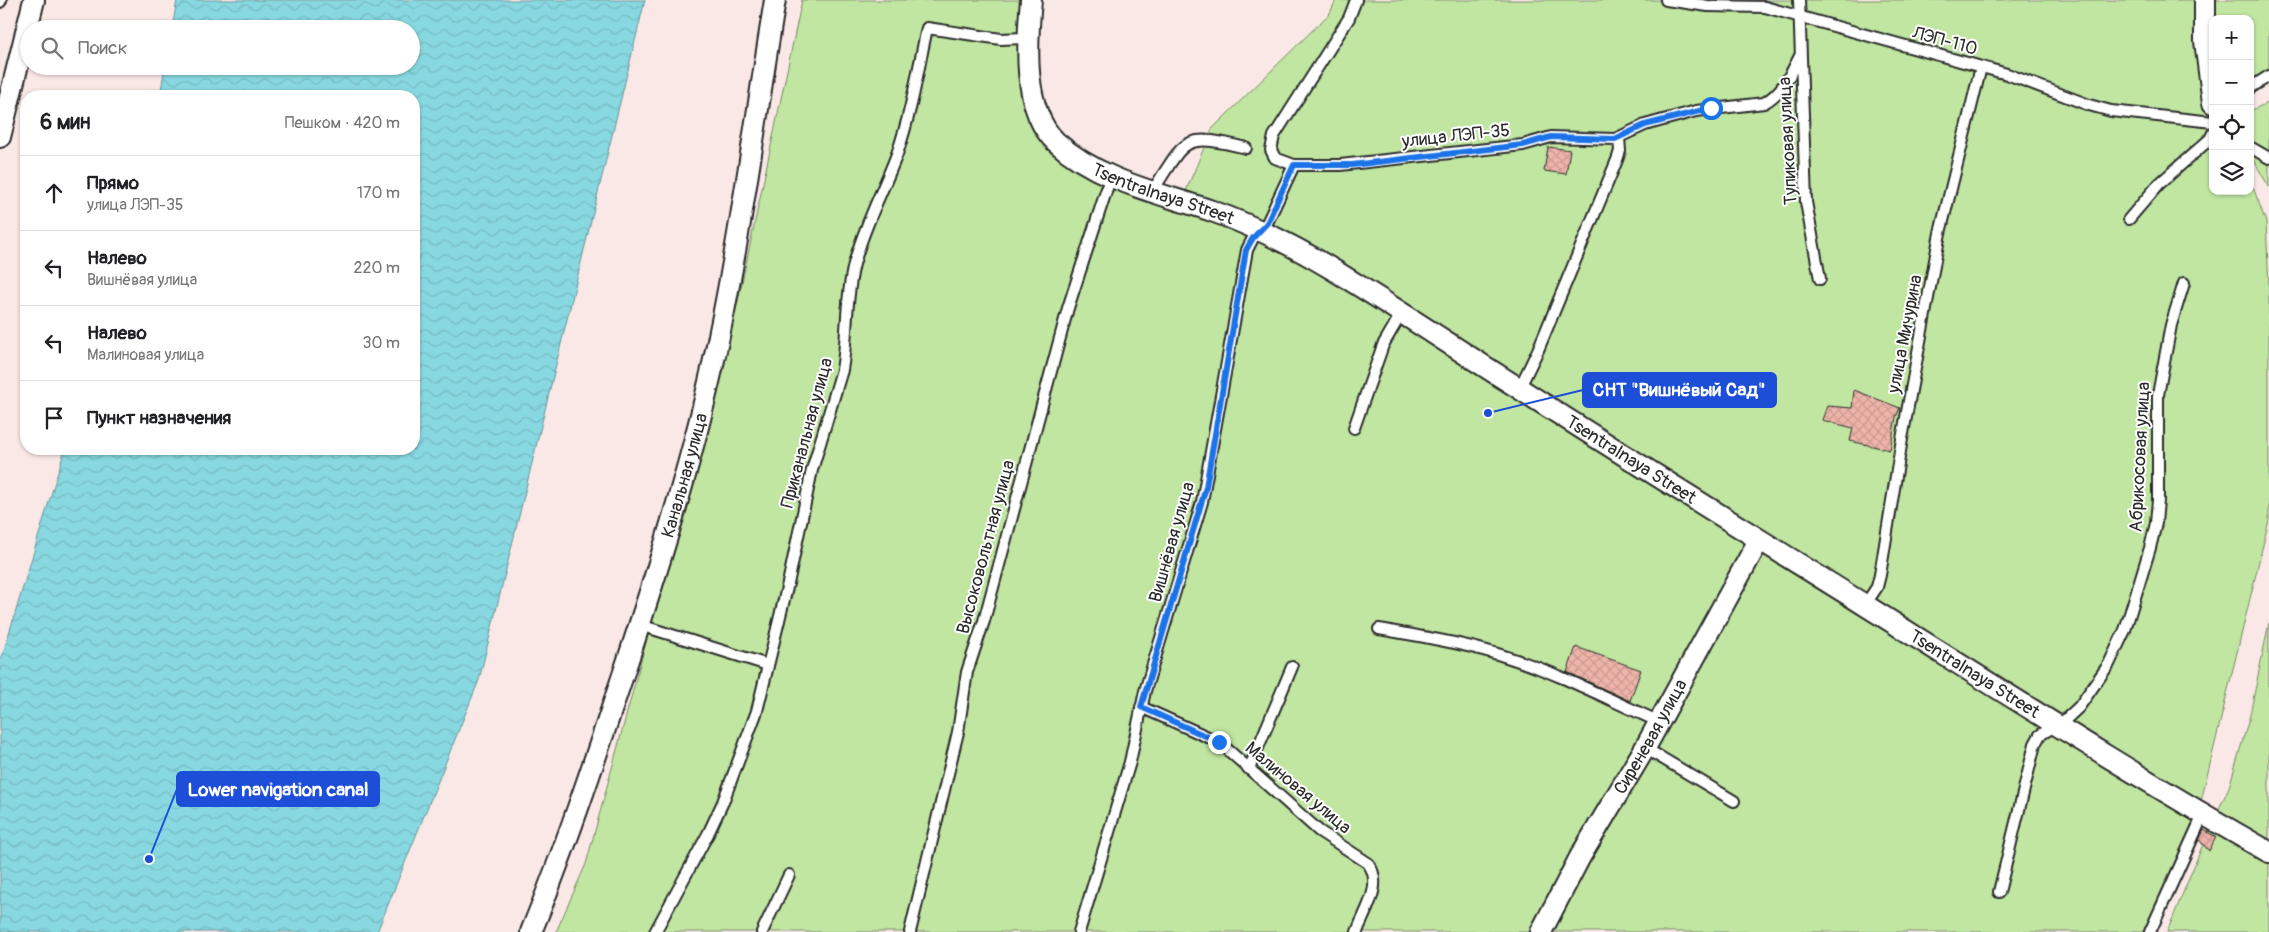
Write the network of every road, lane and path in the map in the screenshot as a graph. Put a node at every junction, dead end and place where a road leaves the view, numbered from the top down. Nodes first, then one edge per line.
1 (34, 0) edge
2 (775, 0) edge
3 (1031, 0) edge
4 (1356, 0) edge
5 (1666, 0) edge
6 (1799, 0) edge
7 (2205, 0) edge
8 (1798, 16) junction
9 (29, 20) edge
10 (1027, 38) junction
11 (20, 56) edge
12 (1800, 56) junction
13 (1981, 67) junction
14 (2209, 72) edge
15 (2269, 76) edge
16 (2254, 85) edge
17 (2209, 122) edge
18 (0, 137) edge
19 (1620, 138) junction
20 (2209, 139) edge
21 (1246, 148) dead end
22 (2254, 149) edge
23 (2269, 158) edge
24 (1294, 165) junction
25 (1112, 176) junction
26 (1152, 192) junction
27 (2129, 219) dead end
28 (1260, 231) junction
29 (1820, 279) dead end
30 (2184, 283) dead end
31 (1401, 314) junction
32 (1519, 389) junction
33 (1354, 428) dead end
34 (1759, 540) junction
35 (1865, 605) junction
36 (640, 625) junction
37 (1379, 629) dead end
38 (768, 664) junction
39 (1292, 667) dead end
40 (1141, 707) junction
41 (1660, 722) junction
42 (2057, 726) junction
43 (1645, 748) junction
44 (1249, 769) junction
45 (1734, 801) dead end
46 (2203, 815) junction
47 (2269, 852) edge
48 (789, 875) dead end
49 (1999, 892) dead end
50 (531, 932) edge
51 (655, 932) edge
52 (762, 932) edge
53 (910, 932) edge
54 (1079, 932) edge
55 (1357, 932) edge
56 (1541, 932) edge
57 (2150, 932) edge

1 - 9 street
2 - 36 street, Канальная улица
3 - 10 street, Tsentralnaya Street
4 - 24 lane, улица ЛЭП-35
5 - 8 lane, ЛЭП-110
6 - 8 lane, Тупиковая улица
7 - 14 street
8 - 12 lane, Тупиковая улица
8 - 13 lane, ЛЭП-110
10 - 25 street, Tsentralnaya Street
10 - 38 lane, Приканальная улица
11 - 18 street
12 - 19 lane, улица ЛЭП-35
12 - 29 lane, Тупиковая улица
13 - 17 lane, ЛЭП-110
13 - 35 lane, улица Мичурина
15 - 16 lane
19 - 24 lane, улица ЛЭП-35
19 - 32 lane
20 - 27 lane
21 - 26 lane
22 - 23 lane
24 - 28 lane, Вишнёвая улица
25 - 26 street, Tsentralnaya Street
25 - 53 lane, Высоковольтная улица
26 - 28 street, Tsentralnaya Street
28 - 31 street, Tsentralnaya Street
28 - 40 lane, Вишнёвая улица
30 - 42 lane, Абрикосовая улица
31 - 32 street, Tsentralnaya Street
31 - 33 lane
32 - 34 street, Tsentralnaya Street
34 - 35 street, Tsentralnaya Street
34 - 41 street, Сиреневая улица
35 - 42 street, Tsentralnaya Street
36 - 38 lane
36 - 50 street, Канальная улица
37 - 41 lane
38 - 51 lane, Приканальная улица
39 - 44 lane
40 - 44 lane, Малиновая улица
40 - 54 lane, Вишнёвая улица
41 - 43 street, Сиреневая улица
42 - 46 street, Tsentralnaya Street
42 - 49 lane, Абрикосовая улица
43 - 45 lane
43 - 56 street, Сиреневая улица
44 - 55 lane, Малиновая улица
46 - 47 street, Tsentralnaya Street
46 - 57 lane
48 - 52 lane

